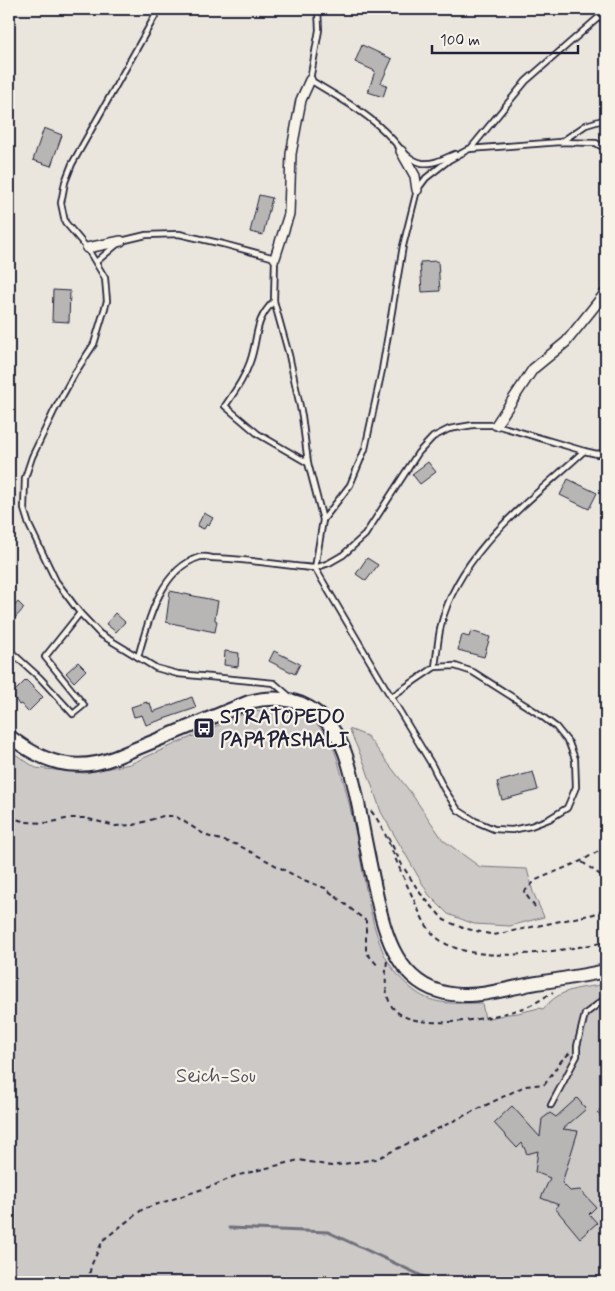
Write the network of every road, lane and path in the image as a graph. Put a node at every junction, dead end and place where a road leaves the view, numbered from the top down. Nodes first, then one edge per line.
1 (159, 9) edge
2 (318, 9) edge
3 (606, 11) edge
4 (310, 80) junction
5 (606, 119) edge
6 (560, 142) junction
7 (471, 148) junction
8 (606, 148) edge
9 (401, 151) junction
10 (417, 190) junction
11 (121, 241) junction
12 (87, 248) junction
13 (275, 258) junction
14 (96, 262) junction
15 (606, 292) edge
16 (274, 301) junction
17 (496, 425) junction
18 (584, 451) junction
19 (606, 452) edge
20 (308, 463) junction
21 (323, 520) junction
22 (315, 568) junction
23 (80, 613) junction
24 (9, 650) edge
25 (138, 657) junction
26 (435, 666) junction
27 (391, 697) junction
28 (296, 702) junction
29 (9, 736) edge
30 (358, 803) junction
31 (9, 817) edge
32 (384, 828) junction
33 (606, 843) edge
34 (581, 861) junction
35 (606, 879) edge
36 (535, 907) dead end
37 (606, 908) edge
38 (606, 942) edge
39 (378, 966) dead end
40 (606, 971) edge
41 (606, 998) edge
42 (577, 1046) junction
43 (551, 1105) dead end
44 (88, 1282) edge

1 - 12 lane
2 - 4 lane
3 - 7 lane
4 - 9 lane
4 - 13 street
5 - 6 lane
6 - 7 lane
6 - 8 lane
7 - 9 lane
7 - 10 lane
9 - 10 street
10 - 21 lane
11 - 12 street
11 - 13 lane
11 - 14 lane
12 - 14 lane
13 - 16 lane
14 - 23 lane
15 - 17 street
16 - 20 lane
16 - 20 lane
17 - 18 lane
17 - 22 lane
18 - 19 lane
18 - 26 lane
20 - 21 lane
21 - 22 lane
22 - 25 lane
22 - 27 lane
23 - 24 lane
23 - 25 lane
25 - 28 lane
26 - 27 lane
26 - 27 lane
28 - 29 main road
28 - 30 main road
30 - 32 path
30 - 40 main road
31 - 39 path
32 - 37 path
32 - 38 path
33 - 34 path
34 - 35 path
34 - 36 path
41 - 42 lane
42 - 43 lane
42 - 44 path

